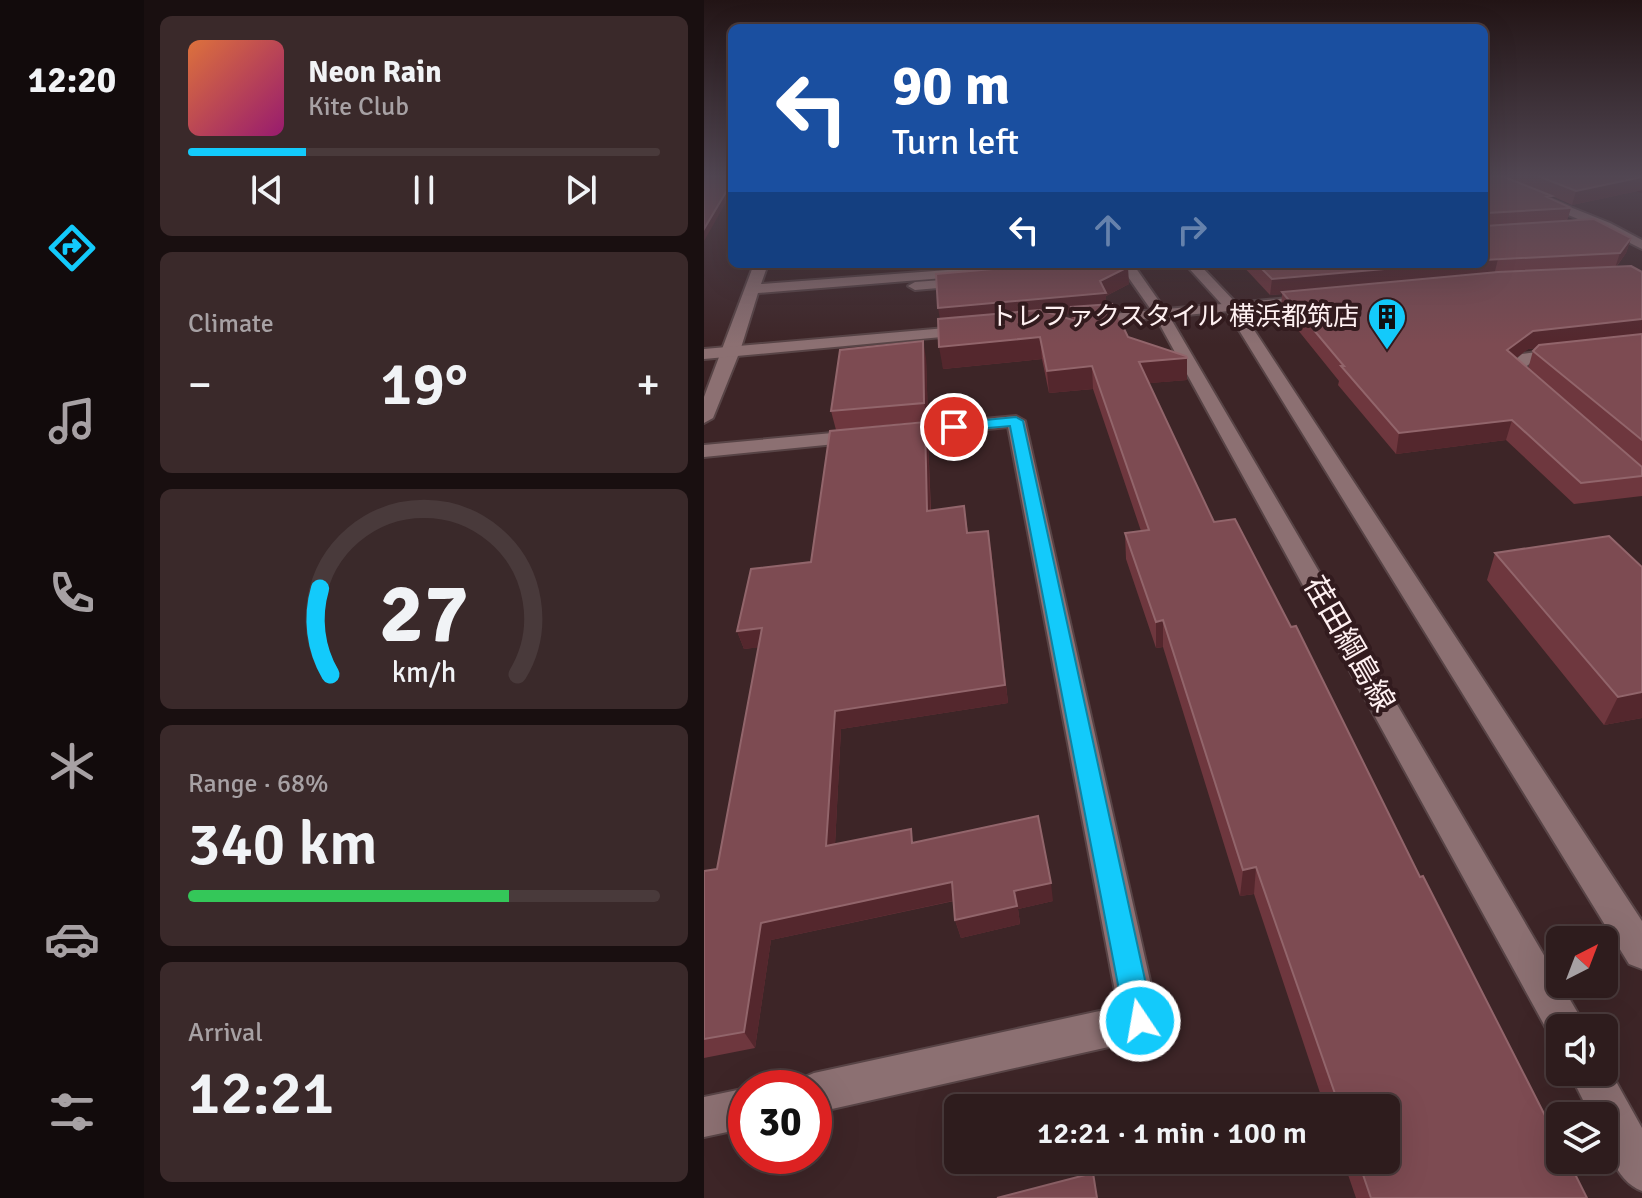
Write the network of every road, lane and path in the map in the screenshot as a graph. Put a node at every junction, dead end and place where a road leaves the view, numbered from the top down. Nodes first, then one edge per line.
1 (1617, 232) edge
2 (1642, 245) edge
3 (760, 268) edge
4 (981, 268) edge
5 (1129, 268) edge
6 (1196, 268) edge
7 (988, 280) edge
8 (915, 281) junction
9 (754, 289) junction
10 (1319, 299) edge
11 (916, 304) dead end
12 (1232, 307) junction
13 (1161, 314) junction
14 (1075, 322) edge
15 (981, 330) edge
16 (1585, 350) edge
17 (732, 351) junction
18 (704, 354) edge
19 (1548, 400) edge
20 (704, 418) edge
21 (704, 451) edge
22 (1642, 952) edge
23 (1558, 1014) edge
24 (1597, 1086) edge
25 (832, 1089) edge
26 (728, 1112) edge
27 (704, 1117) edge
28 (1642, 1170) edge

1 - 2 street
3 - 9 street
4 - 8 street
5 - 13 street, 荏田綱島線
6 - 12 street
7 - 8 street
8 - 9 street
8 - 11 street
9 - 17 street
10 - 12 street
12 - 13 street
12 - 22 street
13 - 14 street
13 - 23 street, 荏田綱島線
15 - 17 street
16 - 19 street
17 - 18 street
17 - 20 street
21 - 25 street
24 - 28 street
26 - 27 street

